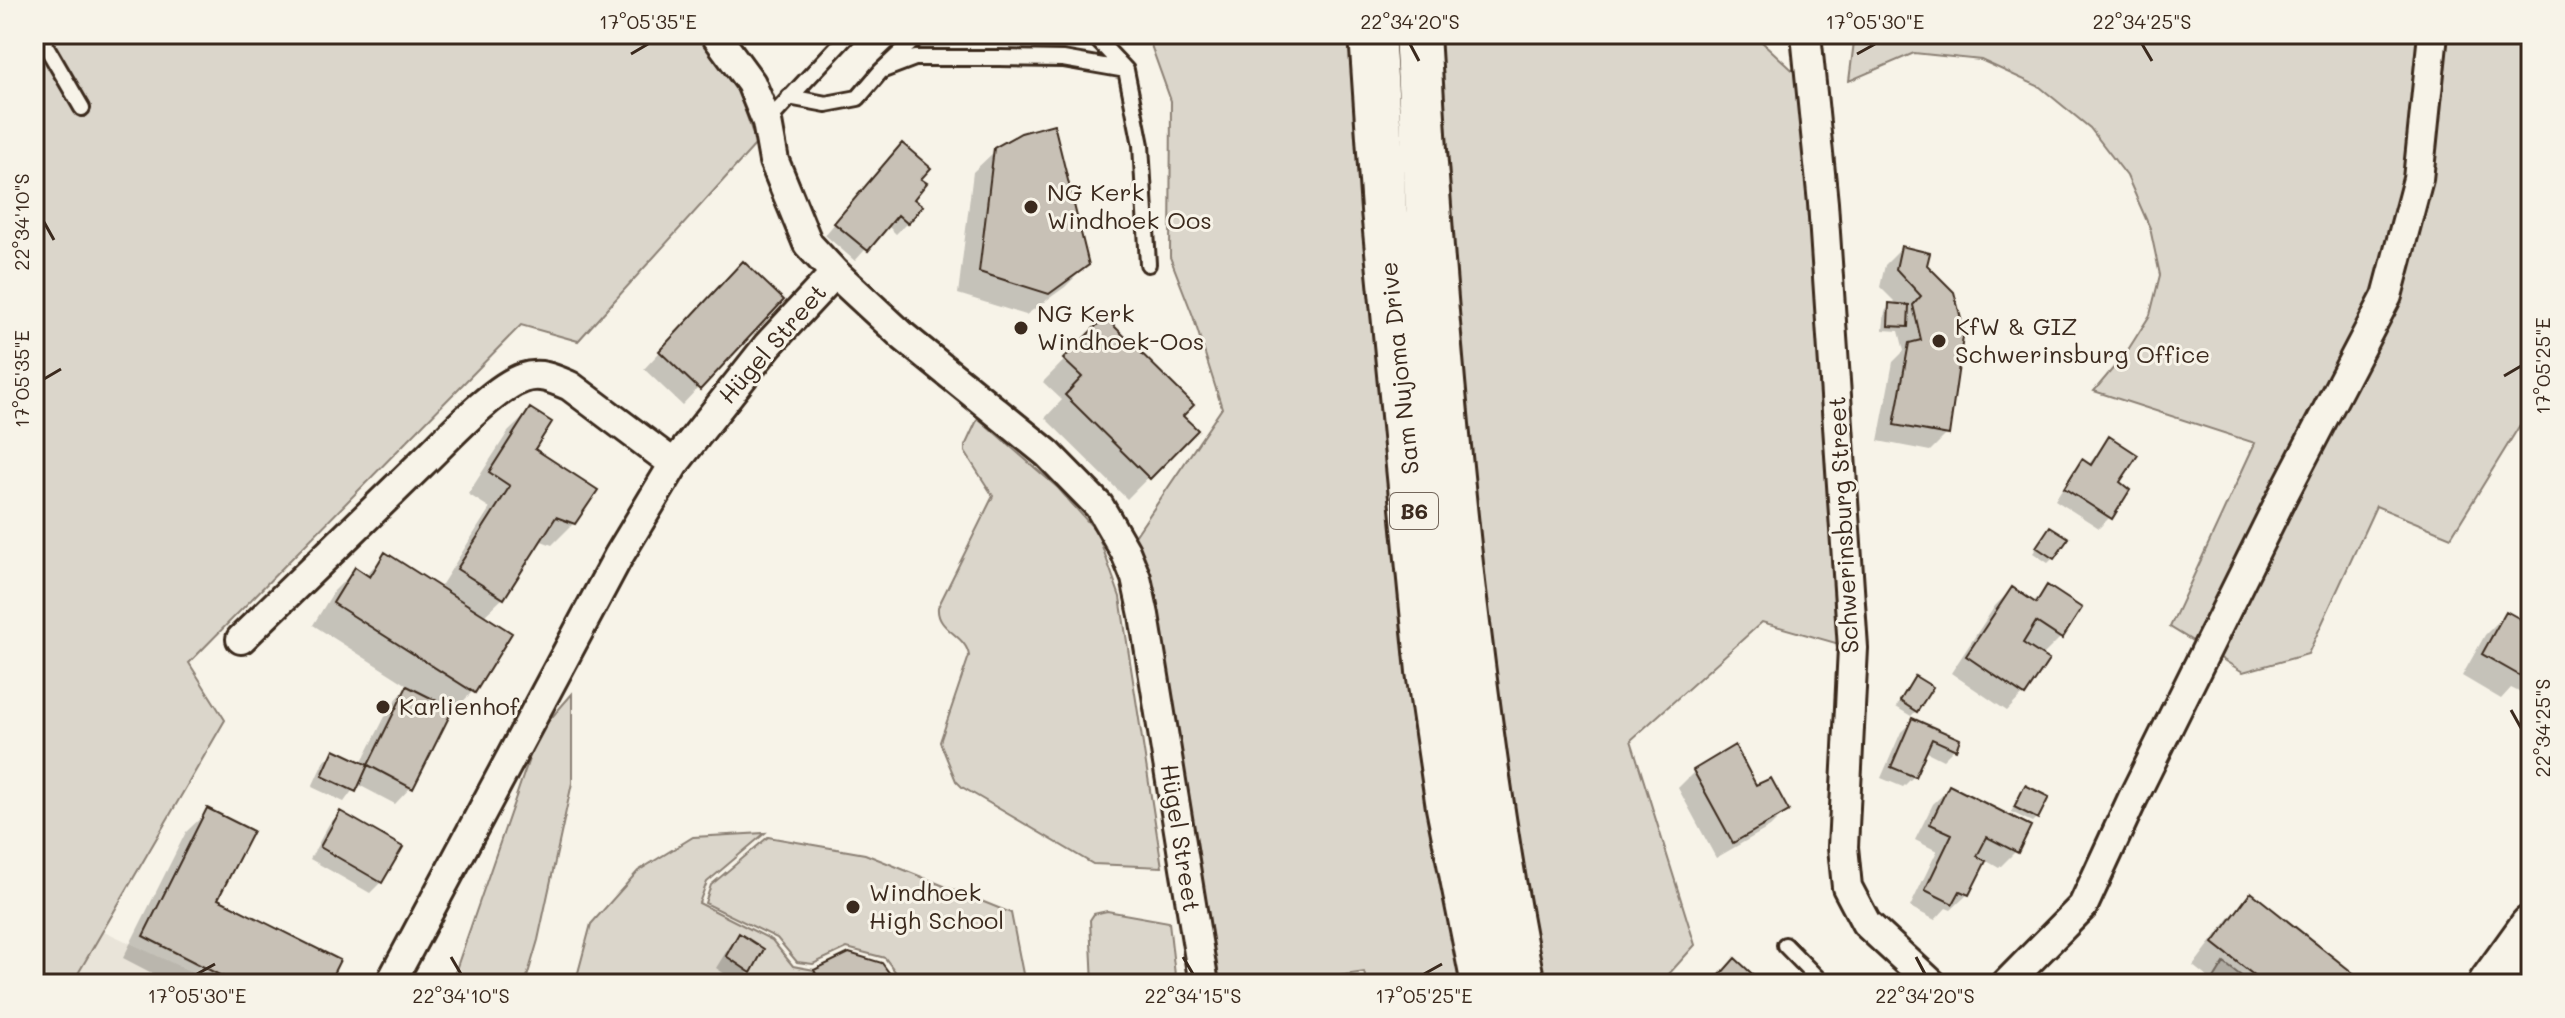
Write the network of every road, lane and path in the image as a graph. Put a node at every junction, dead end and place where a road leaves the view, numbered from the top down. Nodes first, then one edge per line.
1 (39, 34) edge
2 (715, 34) edge
3 (849, 34) edge
4 (920, 34) edge
5 (1092, 34) edge
6 (1372, 34) edge
7 (1417, 34) edge
8 (1806, 34) edge
9 (2433, 34) edge
10 (1126, 70) junction
11 (881, 71) junction
12 (789, 97) junction
13 (82, 108) dead end
14 (767, 122) junction
15 (1148, 264) dead end
16 (835, 273) junction
17 (674, 464) junction
18 (241, 639) dead end
19 (2531, 927) edge
20 (1785, 945) dead end
21 (390, 984) edge
22 (1204, 984) edge
23 (1484, 984) edge
24 (1522, 984) edge
25 (1823, 984) edge
26 (1932, 984) edge
27 (2006, 984) edge
28 (2490, 984) edge

1 - 13 lane
2 - 14 street
3 - 12 lane
4 - 11 lane
5 - 10 lane
6 - 23 highway, Sam Nujoma Drive / B6
7 - 24 highway, Sam Nujoma Drive / B6
8 - 26 street, Schwerinsburg Street
9 - 27 street
10 - 11 lane
10 - 15 lane
11 - 12 lane
12 - 14 lane
14 - 16 street
16 - 17 street, Hügel Street
16 - 22 street, Hügel Street
17 - 18 street
17 - 21 street, Hügel Street
19 - 28 main road
20 - 25 lane

